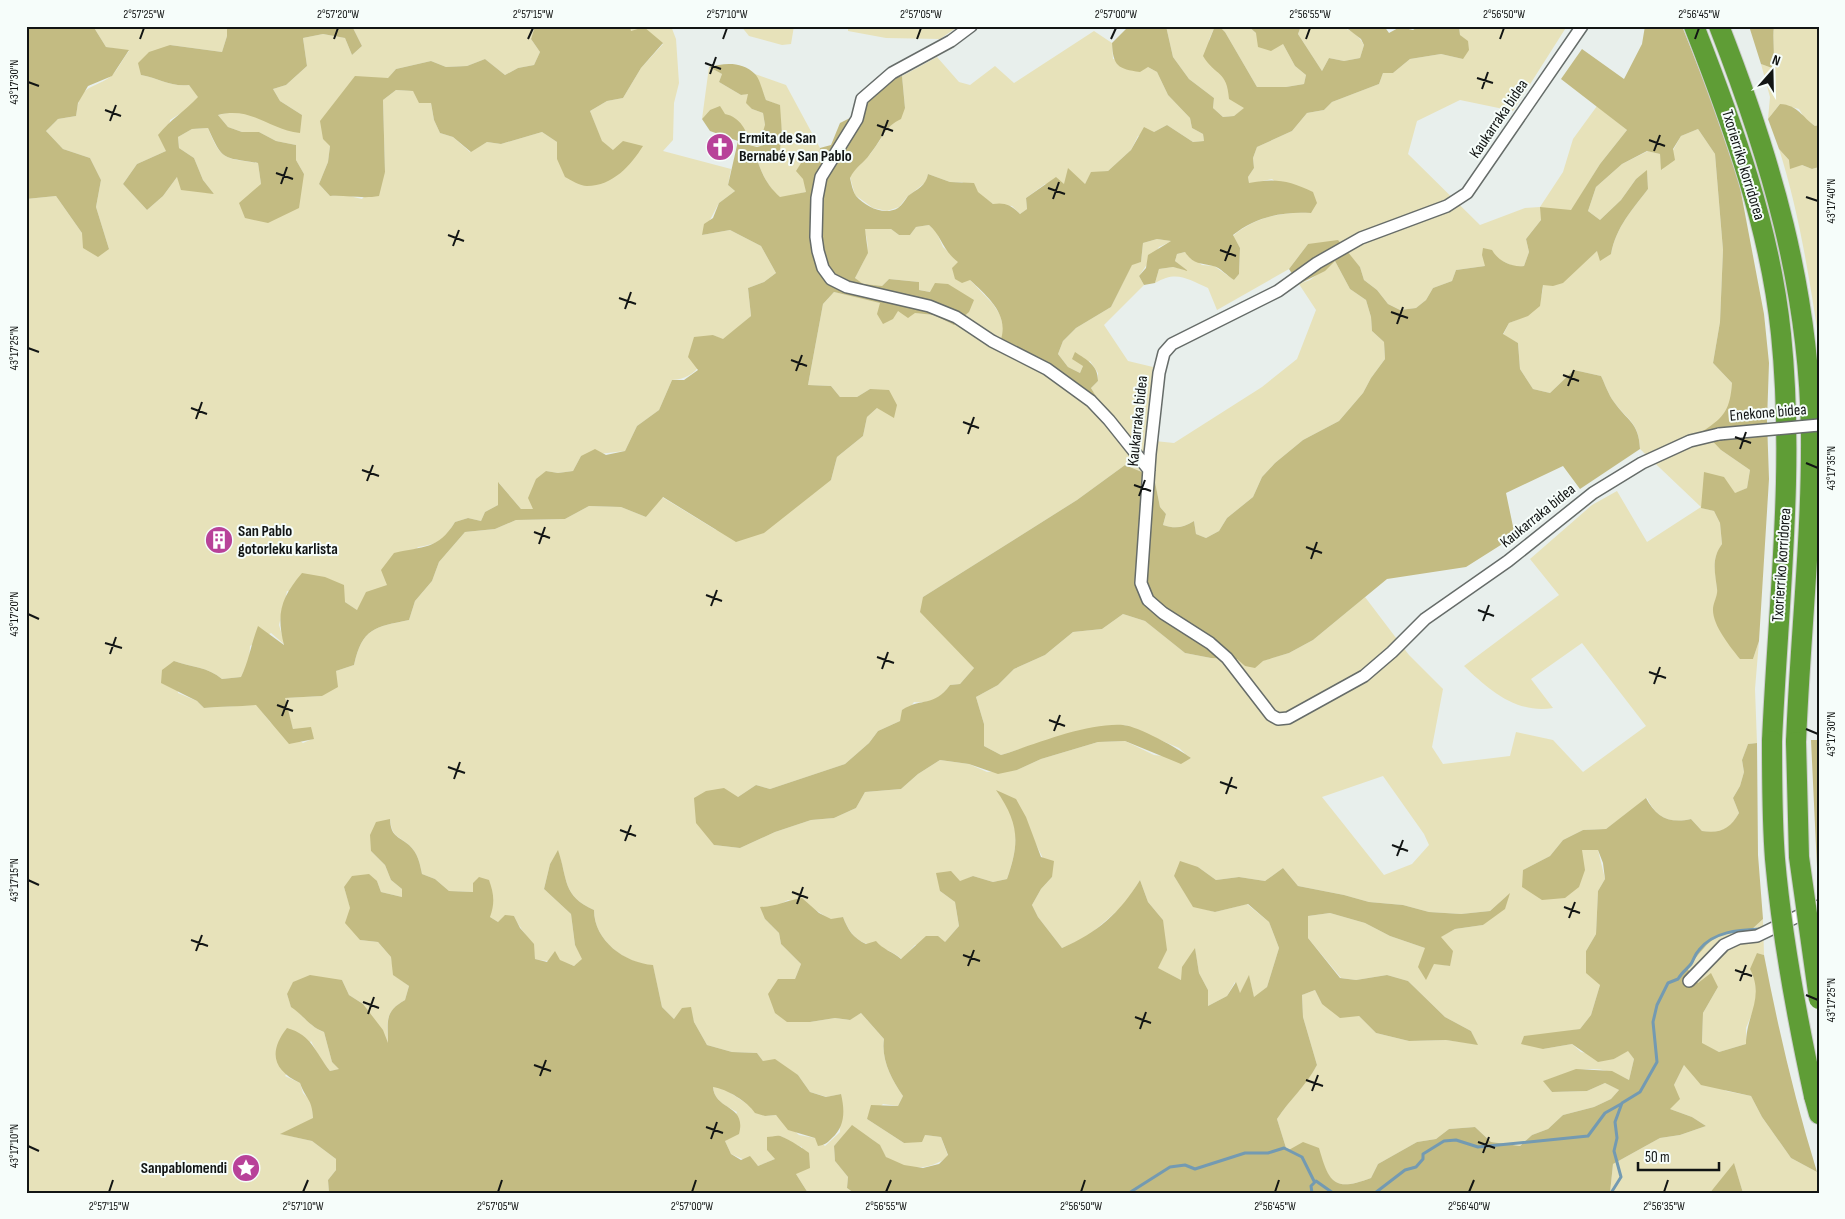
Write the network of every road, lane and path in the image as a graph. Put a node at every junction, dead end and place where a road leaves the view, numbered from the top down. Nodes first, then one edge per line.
1 (971, 26) edge
2 (1582, 26) edge
3 (1694, 26) edge
4 (1719, 26) edge
5 (1819, 425) edge
6 (1719, 434) joint
7 (1149, 470) junction
8 (1819, 906) edge
9 (1689, 981) dead end
10 (1819, 999) edge
11 (1816, 1105) edge

1 - 7 street
2 - 7 street, Kaukarraka bidea
3 - 11 highway, Txorierriko korridorea, bridge
4 - 10 highway, Txorierriko korridorea, bridge
5 - 6 street, Enekone bidea, bridge
6 - 7 street, Kaukarraka bidea
8 - 9 street

